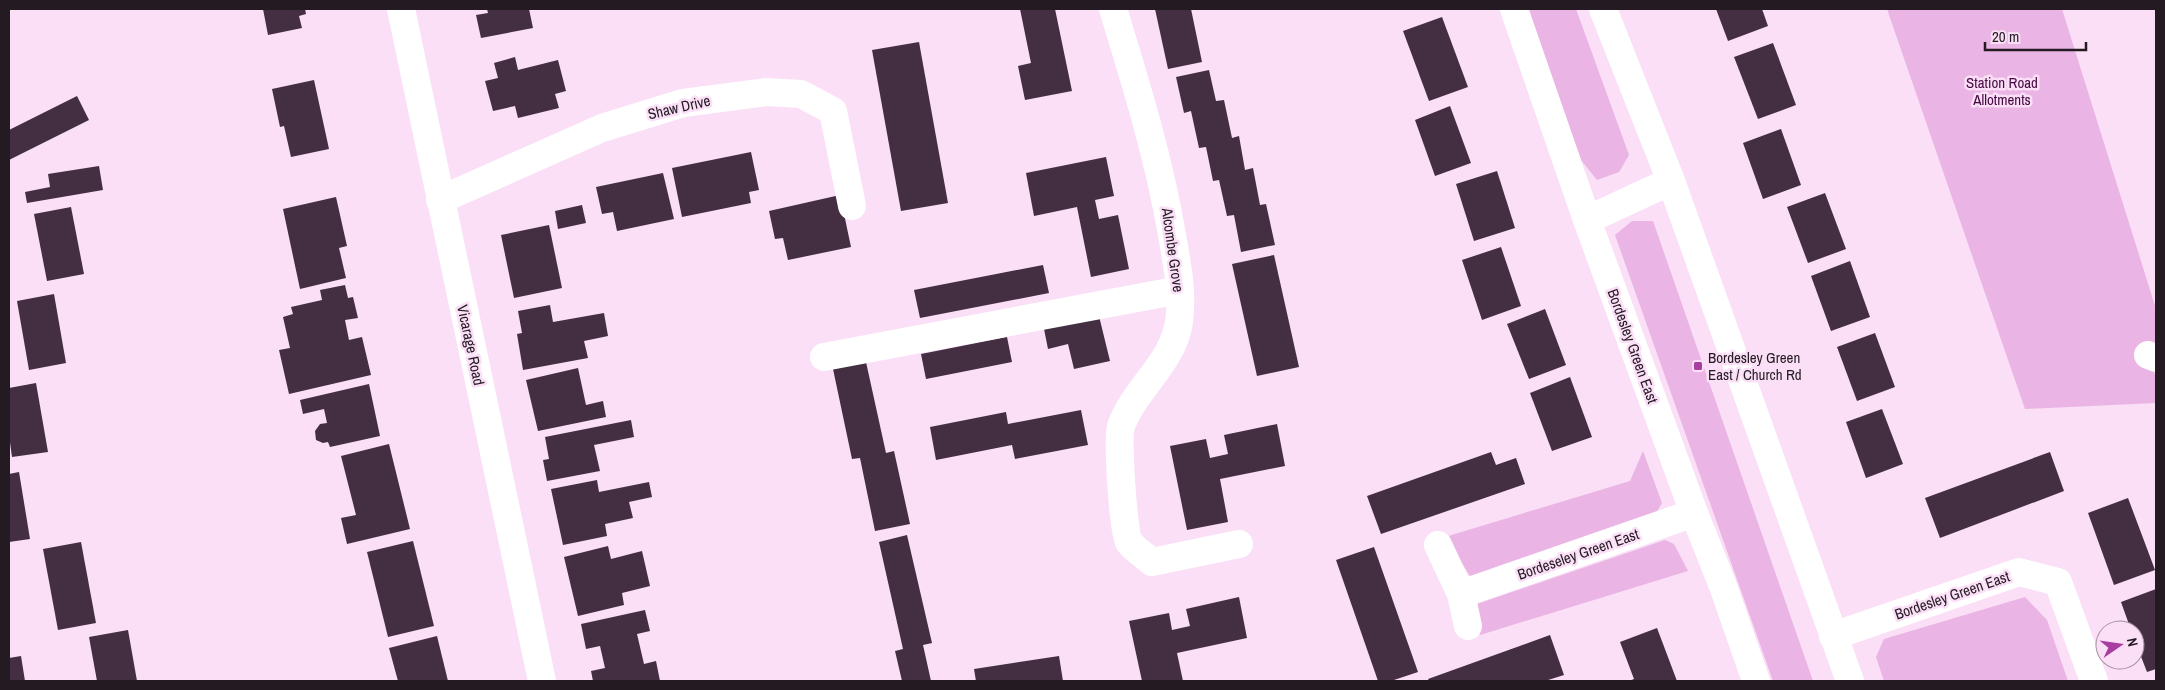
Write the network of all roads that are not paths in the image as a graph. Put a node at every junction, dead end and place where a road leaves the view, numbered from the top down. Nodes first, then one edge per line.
1 (401, 9) edge
2 (1112, 9) edge
3 (1514, 9) edge
4 (1603, 9) edge
5 (1670, 181) junction
6 (440, 200) junction
7 (852, 206) dead end
8 (1587, 220) junction
9 (1180, 290) junction
10 (824, 358) dead end
11 (1694, 513) junction
12 (1239, 544) dead end
13 (1438, 545) dead end
14 (1462, 594) junction
15 (1468, 626) dead end
16 (1833, 636) junction
17 (542, 681) edge
18 (1756, 681) edge
19 (1850, 681) edge
20 (2094, 681) edge

1 - 6 street, Vicarage Road
2 - 9 street, Alcombe Grove
3 - 8 street, Bordesley Green East
4 - 5 street
5 - 8 street
5 - 16 street
6 - 7 street, Shaw Drive
6 - 17 street, Vicarage Road
8 - 11 street, Bordesley Green East
9 - 10 street
9 - 12 street, Alcombe Grove
11 - 14 street, Bordeseley Green East
11 - 18 street, Bordesley Green East
13 - 14 street
14 - 15 street
16 - 19 street
16 - 20 street, Bordesley Green East

